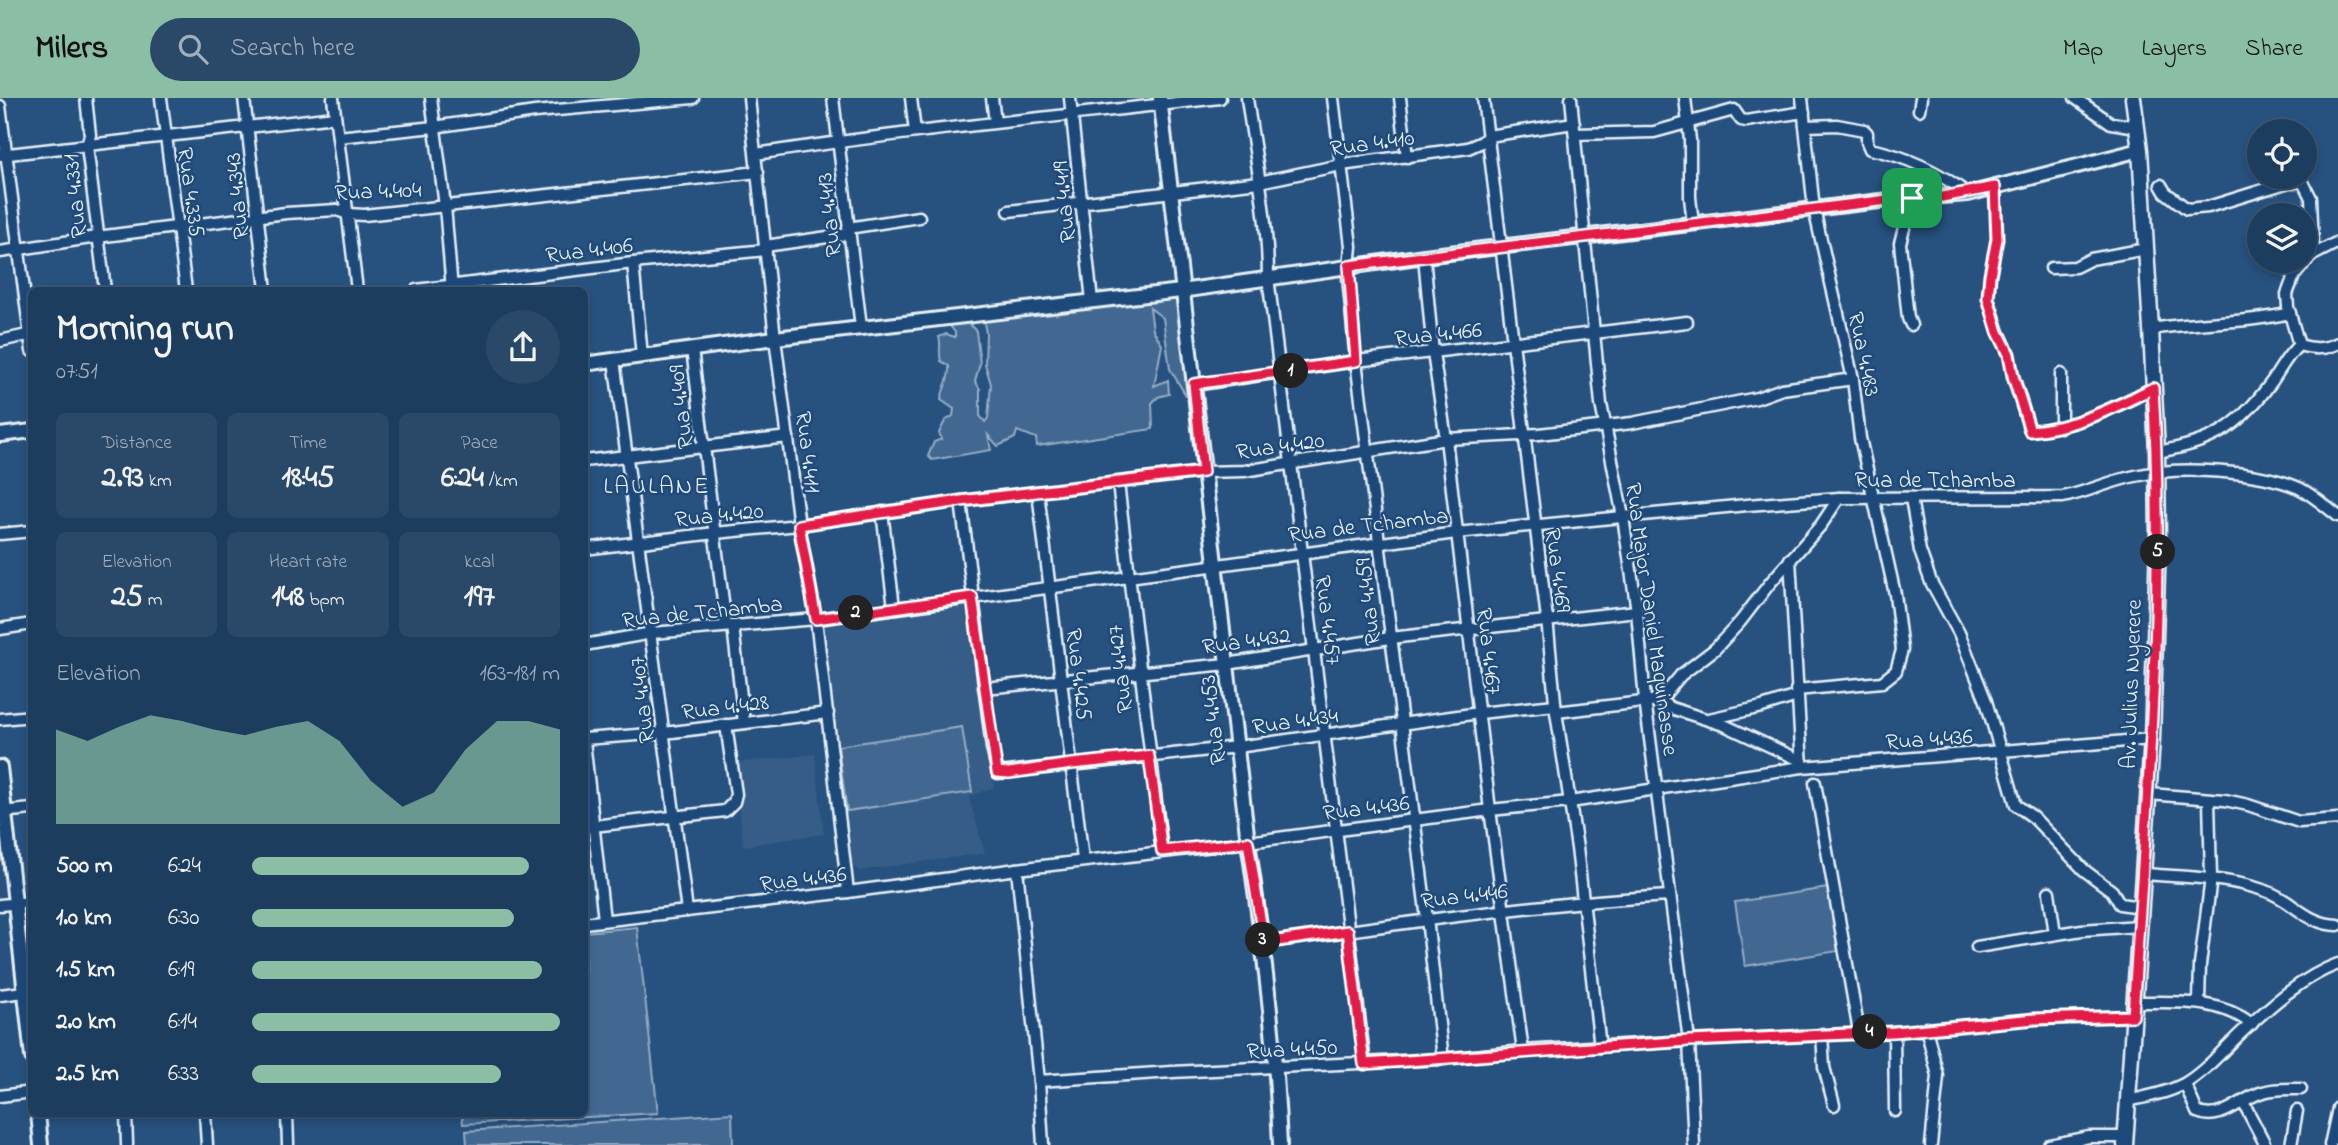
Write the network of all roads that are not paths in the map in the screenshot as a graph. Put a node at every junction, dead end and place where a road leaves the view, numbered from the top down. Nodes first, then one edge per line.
1 (86, 98) edge
2 (161, 98) edge
3 (244, 98) edge
4 (333, 98) edge
5 (431, 98) edge
6 (692, 98) edge
7 (749, 98) edge
8 (833, 98) edge
9 (911, 98) edge
10 (992, 98) edge
11 (1070, 98) edge
12 (1220, 98) edge
13 (1247, 98) edge
14 (1333, 98) edge
15 (1400, 98) edge
16 (1483, 98) edge
17 (1571, 98) edge
18 (1685, 98) edge
19 (1802, 98) edge
20 (1921, 98) edge
21 (2075, 98) edge
22 (2133, 98) edge
23 (1161, 101) edge
24 (616, 102) edge
25 (0, 106) edge
26 (1919, 110) dead end
27 (1804, 112) junction
28 (1072, 113) junction
29 (335, 117) junction
30 (995, 122) junction
31 (1688, 122) junction
32 (247, 126) junction
33 (1805, 126) junction
34 (434, 127) junction
35 (2137, 127) junction
36 (1575, 129) junction
37 (915, 132) junction
38 (164, 136) junction
39 (1488, 136) junction
40 (338, 137) junction
41 (838, 141) junction
42 (87, 146) junction
43 (2140, 150) junction
44 (756, 154) junction
45 (3, 155) edge
46 (1407, 158) junction
47 (1341, 166) junction
48 (758, 172) junction
49 (1259, 181) junction
50 (2161, 185) dead end
51 (1995, 187) junction
52 (1172, 191) junction
53 (1968, 194) junction
54 (1912, 198) junction
55 (1083, 202) junction
56 (2311, 203) edge
57 (445, 206) junction
58 (1814, 209) junction
59 (1009, 211) dead end
60 (348, 214) junction
61 (258, 216) junction
62 (919, 217) dead end
63 (1693, 224) junction
64 (177, 228) junction
65 (848, 231) junction
66 (97, 237) junction
67 (1584, 237) junction
68 (2338, 242) edge
69 (1502, 247) junction
70 (766, 248) junction
71 (17, 249) junction
72 (2146, 249) junction
73 (0, 253) edge
74 (2317, 253) edge
75 (1424, 256) junction
76 (634, 262) junction
77 (1349, 266) junction
78 (2051, 268) dead end
79 (2297, 273) edge
80 (1268, 277) junction
81 (105, 287) edge
82 (186, 287) edge
83 (266, 287) edge
84 (357, 287) edge
85 (452, 287) edge
86 (459, 287) edge
87 (1181, 291) junction
88 (1092, 302) junction
89 (2290, 313) junction
90 (28, 321) edge
91 (1687, 321) dead end
92 (1911, 325) dead end
93 (861, 327) junction
94 (2151, 329) junction
95 (1592, 331) junction
96 (28, 334) edge
97 (775, 338) junction
98 (0, 341) edge
99 (1513, 344) junction
100 (2299, 345) junction
101 (2333, 346) edge
102 (692, 349) junction
103 (1433, 353) junction
104 (642, 356) junction
105 (2338, 358) edge
106 (614, 360) junction
107 (1356, 361) junction
108 (588, 363) edge
109 (1279, 373) junction
110 (2061, 374) dead end
111 (1853, 379) junction
112 (1194, 384) junction
113 (2153, 388) junction
114 (1604, 426) junction
115 (2061, 427) junction
116 (28, 432) edge
117 (1523, 434) junction
118 (0, 435) edge
119 (788, 437) junction
120 (1446, 439) junction
121 (704, 446) junction
122 (1368, 450) junction
123 (2157, 452) junction
124 (627, 455) junction
125 (588, 460) edge
126 (1291, 465) junction
127 (1203, 472) junction
128 (2157, 472) junction
129 (1118, 483) junction
130 (1038, 492) junction
131 (1872, 497) junction
132 (1839, 498) junction
133 (1911, 498) junction
134 (961, 501) junction
135 (882, 512) junction
136 (2338, 516) edge
137 (1623, 517) junction
138 (799, 525) junction
139 (1534, 525) junction
140 (28, 531) edge
141 (715, 533) junction
142 (1455, 533) junction
143 (0, 534) edge
144 (1379, 542) junction
145 (638, 543) junction
146 (588, 549) edge
147 (1301, 552) junction
148 (1790, 559) junction
149 (1214, 565) junction
150 (1127, 578) junction
151 (1050, 587) junction
152 (972, 597) junction
153 (894, 607) junction
154 (1637, 611) junction
155 (816, 619) junction
156 (1547, 619) junction
157 (28, 625) edge
158 (729, 626) junction
159 (0, 629) edge
160 (1468, 629) junction
161 (652, 633) junction
162 (1390, 638) junction
163 (588, 644) edge
164 (1314, 649) junction
165 (1227, 664) junction
166 (1139, 673) junction
167 (1060, 680) junction
168 (984, 688) junction
169 (1797, 693) junction
170 (1660, 699) junction
171 (1645, 700) junction
172 (1556, 708) junction
173 (828, 713) junction
174 (1479, 713) junction
175 (28, 716) edge
176 (0, 719) edge
177 (1708, 719) junction
178 (744, 723) junction
179 (726, 725) junction
180 (1401, 725) junction
181 (664, 733) junction
182 (1324, 735) junction
183 (2152, 739) junction
184 (588, 740) edge
185 (1237, 747) junction
186 (2001, 752) junction
187 (1149, 756) junction
188 (1072, 764) junction
189 (1802, 764) junction
190 (0, 767) edge
191 (1815, 783) dead end
192 (1656, 790) junction
193 (2148, 794) junction
194 (2209, 800) junction
195 (1570, 802) junction
196 (28, 809) edge
197 (1490, 810) junction
198 (2, 812) edge
199 (674, 816) junction
200 (2338, 819) edge
201 (1413, 821) junction
202 (589, 826) edge
203 (1335, 831) junction
204 (1248, 842) junction
205 (1162, 851) junction
206 (1083, 860) junction
207 (1017, 869) junction
208 (2143, 874) junction
209 (2211, 878) junction
210 (848, 892) junction
211 (2049, 892) dead end
212 (1670, 896) junction
213 (1583, 901) junction
214 (28, 902) edge
215 (7, 905) edge
216 (2140, 907) junction
217 (1504, 909) junction
218 (687, 911) junction
219 (1427, 919) junction
220 (604, 920) junction
221 (588, 922) edge
222 (2338, 925) edge
223 (2139, 926) junction
224 (1348, 931) junction
225 (2054, 934) junction
226 (1264, 943) junction
227 (1977, 947) dead end
228 (2338, 964) edge
229 (28, 992) edge
230 (0, 995) edge
231 (2199, 1002) junction
232 (2134, 1009) junction
233 (2252, 1024) junction
234 (1926, 1028) junction
235 (1859, 1032) junction
236 (1894, 1032) junction
237 (1822, 1034) junction
238 (1689, 1041) junction
239 (1600, 1047) junction
240 (1523, 1051) junction
241 (1443, 1059) junction
242 (1364, 1064) junction
243 (1277, 1068) junction
244 (1039, 1081) junction
245 (2185, 1084) junction
246 (2301, 1089) dead end
247 (28, 1092) edge
248 (0, 1096) edge
249 (2127, 1101) junction
250 (2243, 1102) junction
251 (1834, 1105) dead end
252 (2338, 1108) edge
253 (1895, 1111) dead end
254 (2297, 1111) dead end
255 (38, 1117) edge
256 (126, 1117) edge
257 (205, 1117) edge
258 (287, 1117) edge
259 (2125, 1141) edge
260 (2264, 1142) dead end
261 (41, 1145) edge
262 (127, 1145) edge
263 (207, 1145) edge
264 (288, 1145) edge
265 (1043, 1145) edge
266 (1280, 1145) edge
267 (1694, 1145) edge
268 (1931, 1145) edge
269 (2049, 1145) edge
270 (2291, 1145) edge
271 (2330, 1145) edge

1 - 42 street, Rua 4.331
2 - 38 street, Rua 4.335
3 - 32 street, Rua 4.343
4 - 29 street
5 - 34 street
6 - 24 street
7 - 44 street, Rua 4.411
8 - 41 street, Rua 4.413
9 - 37 street
10 - 30 street
11 - 28 street, Rua 4.419
12 - 23 street
13 - 49 street, Rua 4.457
14 - 47 street, Rua 4.459
15 - 46 street
16 - 39 street, Rua 4.469
17 - 36 street, Rua Major Daniel Maquinasse
18 - 31 street
19 - 27 street, Rua 4.483
20 - 26 street
21 - 35 street
22 - 35 main road, Av. Julius Nyerere
23 - 28 street
23 - 52 street, Rua 4.453
24 - 34 street
25 - 45 street
27 - 31 street, Rua 4.410
27 - 33 street, Rua 4.483
28 - 30 street
28 - 55 street, Rua 4.419
29 - 32 street
29 - 40 street
30 - 37 street
31 - 36 street, Rua 4.410
31 - 63 street
32 - 38 street
32 - 61 street, Rua 4.343
33 - 53 street
33 - 58 street, Rua 4.483
34 - 40 street
34 - 57 street
35 - 43 main road, Av. Julius Nyerere
36 - 39 street, Rua 4.410
36 - 67 street, Rua Major Daniel Maquinasse
37 - 41 street
38 - 42 street
38 - 64 street, Rua 4.335
39 - 46 street, Rua 4.410
39 - 69 street, Rua 4.469
40 - 60 street
41 - 44 street
41 - 65 street, Rua 4.413
42 - 45 street
42 - 66 street, Rua 4.331
43 - 51 street
43 - 72 main road, Av. Julius Nyerere
44 - 48 street, Rua 4.411
45 - 71 street
46 - 47 street, Rua 4.410
47 - 49 street, Rua 4.410
47 - 77 street, Rua 4.459
48 - 57 street, Rua 4.404
48 - 70 street, Rua 4.411
49 - 52 street, Rua 4.410
49 - 80 street, Rua 4.457
50 - 56 street
51 - 53 street
51 - 115 street
52 - 55 street, Rua 4.410
52 - 87 street, Rua 4.453
53 - 54 street
54 - 58 street
54 - 92 street
55 - 59 street, Rua 4.410
55 - 88 street, Rua 4.419
57 - 60 street, Rua 4.404
57 - 85 street
58 - 63 street
58 - 111 street, Rua 4.483
60 - 61 street, Rua 4.404
60 - 84 street
61 - 64 street, Rua 4.404
61 - 83 street, Rua 4.343
62 - 65 street, Rua 4.406
63 - 67 street
64 - 66 street, Rua 4.404
64 - 82 street, Rua 4.335
65 - 70 street, Rua 4.406
65 - 93 street, Rua 4.413
66 - 71 street, Rua 4.404
66 - 81 street, Rua 4.331
67 - 69 street
67 - 95 street, Rua Major Daniel Maquinasse
68 - 74 street
69 - 75 street
69 - 99 street, Rua 4.469
70 - 76 street, Rua 4.406
70 - 97 street, Rua 4.411
71 - 73 street, Rua 4.404
71 - 90 street
72 - 78 street
72 - 94 main road, Av. Julius Nyerere
75 - 77 street
75 - 103 street, Rua 4.467
76 - 86 street, Rua 4.406
76 - 104 street
77 - 80 street
77 - 107 street, Rua 4.459
79 - 89 street
80 - 87 street
80 - 109 street, Rua 4.457
87 - 88 street
87 - 112 street, Rua 4.453
88 - 93 street
89 - 94 street
89 - 100 street
91 - 95 street, Rua 4.466
93 - 97 street
94 - 113 main road, Av. Julius Nyerere
95 - 99 street, Rua 4.466
95 - 114 street, Rua Major Daniel Maquinasse
96 - 98 street
97 - 102 street
97 - 119 street, Rua 4.411
99 - 103 street, Rua 4.466
99 - 117 street, Rua 4.469
100 - 101 street
100 - 123 street
101 - 105 street
102 - 104 street
102 - 121 street, Rua 4.409
103 - 107 street, Rua 4.466
103 - 120 street, Rua 4.467
104 - 106 street
106 - 108 street
106 - 124 street, Rua 4.407
107 - 109 street, Rua 4.466
107 - 122 street, Rua 4.459
109 - 112 street, Rua 4.466
109 - 126 street, Rua 4.457
110 - 115 street
111 - 114 street, Rua 4.420
111 - 131 street, Rua 4.483
112 - 127 street, Rua 4.453
113 - 115 street
113 - 123 main road, Av. Julius Nyerere
114 - 117 street, Rua 4.420
114 - 137 street, Rua Major Daniel Maquinasse
116 - 118 street
117 - 120 street, Rua 4.420
117 - 139 street, Rua 4.469
119 - 121 street
119 - 138 street, Rua 4.411
120 - 122 street, Rua 4.420
120 - 142 street, Rua 4.467
121 - 124 street
121 - 141 street, Rua 4.409
122 - 126 street, Rua 4.420
122 - 144 street, Rua 4.459
123 - 128 main road, Av. Julius Nyerere
124 - 125 street
124 - 145 street, Rua 4.407
126 - 127 street, Rua 4.420
126 - 147 street, Rua 4.457
127 - 129 street, Rua 4.420
127 - 149 street, Rua 4.453
128 - 133 street, Rua de Tchamba
128 - 136 street, Rua de Tchamba
128 - 183 main road, Av. Julius Nyerere
129 - 130 street, Rua 4.420
129 - 150 street, Rua 4.427
130 - 134 street, Rua 4.420
130 - 151 street, Rua 4.425
131 - 132 street, Rua de Tchamba
131 - 133 street, Rua de Tchamba
131 - 169 street, Rua 4.483
132 - 137 street, Rua de Tchamba
132 - 148 street
133 - 186 street
134 - 135 street, Rua 4.420
134 - 152 street
135 - 138 street, Rua 4.420
135 - 153 street
137 - 139 street, Rua de Tchamba
137 - 154 street, Rua Major Daniel Maquinasse
138 - 141 street, Rua 4.420
138 - 155 street, Rua 4.411
139 - 142 street, Rua de Tchamba
139 - 156 street, Rua 4.469
140 - 143 street
141 - 145 street, Rua 4.420
141 - 158 street, Rua 4.409
142 - 144 street, Rua de Tchamba
142 - 160 street, Rua 4.467
144 - 147 street, Rua de Tchamba
144 - 162 street, Rua 4.459
145 - 146 street, Rua 4.420
145 - 161 street, Rua 4.407
147 - 149 street, Rua de Tchamba
147 - 164 street, Rua 4.457
148 - 169 street
148 - 170 street
149 - 150 street, Rua de Tchamba
149 - 165 street, Rua 4.453
150 - 151 street, Rua de Tchamba
150 - 166 street, Rua 4.427
151 - 152 street, Rua de Tchamba
151 - 167 street, Rua 4.425
152 - 153 street, Rua de Tchamba
152 - 168 street
153 - 155 street, Rua de Tchamba
154 - 156 street, Rua 4.432
154 - 171 street, Rua Major Daniel Maquinasse
155 - 158 street, Rua de Tchamba
155 - 173 street, Rua 4.411
156 - 160 street, Rua 4.432
156 - 172 street, Rua 4.469
157 - 159 street
158 - 161 street, Rua de Tchamba
158 - 178 street, Rua 4.409
160 - 162 street, Rua 4.432
160 - 174 street, Rua 4.467
161 - 163 street, Rua de Tchamba
161 - 181 street, Rua 4.407
162 - 164 street, Rua 4.432
162 - 180 street, Rua 4.459
164 - 165 street, Rua 4.432
164 - 182 street, Rua 4.457
165 - 166 street, Rua 4.432
165 - 185 street, Rua 4.453
166 - 167 street, Rua 4.432
166 - 187 street, Rua 4.427
167 - 168 street, Rua 4.432
167 - 188 street, Rua 4.425
168 - 188 street, Rua 4.434
169 - 177 street
169 - 189 street
170 - 171 street, Rua 4.434
170 - 177 street
171 - 172 street, Rua 4.434
171 - 192 street, Rua Major Daniel Maquinasse
172 - 174 street, Rua 4.434
172 - 195 street, Rua 4.469
173 - 178 street, Rua 4.428
173 - 210 street, Rua 4.411
174 - 180 street, Rua 4.434
174 - 197 street, Rua 4.467
175 - 176 street
177 - 189 street
178 - 179 street, Rua 4.428
179 - 181 street, Rua 4.428
179 - 199 street
180 - 182 street, Rua 4.434
180 - 201 street, Rua 4.459
181 - 184 street, Rua 4.428
181 - 199 street, Rua 4.407
182 - 185 street, Rua 4.434
182 - 203 street, Rua 4.457
183 - 186 street, Rua 4.436
183 - 193 main road, Av. Julius Nyerere
185 - 187 street, Rua 4.434
185 - 204 street, Rua 4.453
186 - 189 street, Rua 4.436
186 - 216 street
187 - 188 street, Rua 4.434
187 - 205 street, Rua 4.427
188 - 206 street, Rua 4.425
189 - 192 street, Rua 4.436
190 - 198 street
191 - 235 street
192 - 195 street, Rua 4.436
192 - 212 street, Rua Major Daniel Maquinasse
193 - 194 street
193 - 208 main road, Av. Julius Nyerere
194 - 200 street
194 - 209 street
195 - 197 street, Rua 4.436
195 - 213 street, Rua 4.469
196 - 198 street
197 - 201 street, Rua 4.436
197 - 217 street, Rua 4.467
198 - 215 street
199 - 202 street
199 - 218 street, Rua 4.407
201 - 203 street, Rua 4.436
201 - 219 street, Rua 4.459
202 - 220 street
203 - 204 street, Rua 4.436
203 - 224 street, Rua 4.457
204 - 205 street, Rua 4.436
204 - 226 street, Rua 4.453
205 - 206 street, Rua 4.436
206 - 207 street, Rua 4.436
207 - 210 street, Rua 4.436
207 - 244 street
208 - 209 street
208 - 216 main road, Av. Julius Nyerere
209 - 222 street
209 - 231 street
210 - 218 street, Rua 4.436
211 - 225 street
212 - 213 street, Rua 4.446
212 - 238 street, Rua Major Daniel Maquinasse
213 - 217 street, Rua 4.446
213 - 239 street, Rua 4.469
214 - 215 street
215 - 229 street
216 - 223 main road, Av. Julius Nyerere
217 - 219 street, Rua 4.446
217 - 240 street, Rua 4.467
218 - 220 street, Rua 4.436
219 - 224 street, Rua 4.446
219 - 241 street, Rua 4.459
220 - 221 street, Rua 4.436
223 - 225 street
223 - 232 main road, Av. Julius Nyerere
224 - 226 street, Rua 4.446
224 - 242 street, Rua 4.457
225 - 227 street
226 - 243 street, Rua 4.453
228 - 233 street
229 - 230 street
231 - 232 street, Rua 4.450
231 - 233 street, Rua 4.450
232 - 234 street, Rua 4.450
232 - 249 main road, Av. Julius Nyerere
233 - 245 street
234 - 236 street, Rua 4.450
234 - 268 street
235 - 236 street, Rua 4.450
235 - 237 street, Rua 4.450
236 - 253 street
237 - 238 street, Rua 4.450
237 - 251 street
238 - 239 street, Rua 4.450
238 - 267 street, Rua Major Daniel Maquinasse
239 - 240 street, Rua 4.450
240 - 241 street, Rua 4.450
241 - 242 street, Rua 4.450
242 - 243 street, Rua 4.450
243 - 244 street, Rua 4.450
243 - 266 street, Rua 4.453
244 - 265 street
245 - 249 street
245 - 250 street
246 - 250 street
247 - 248 street
249 - 259 main road, Av. Julius Nyerere
250 - 260 street
252 - 271 street
254 - 270 street
255 - 261 street
256 - 262 street
257 - 263 street
258 - 264 street
259 - 269 street

